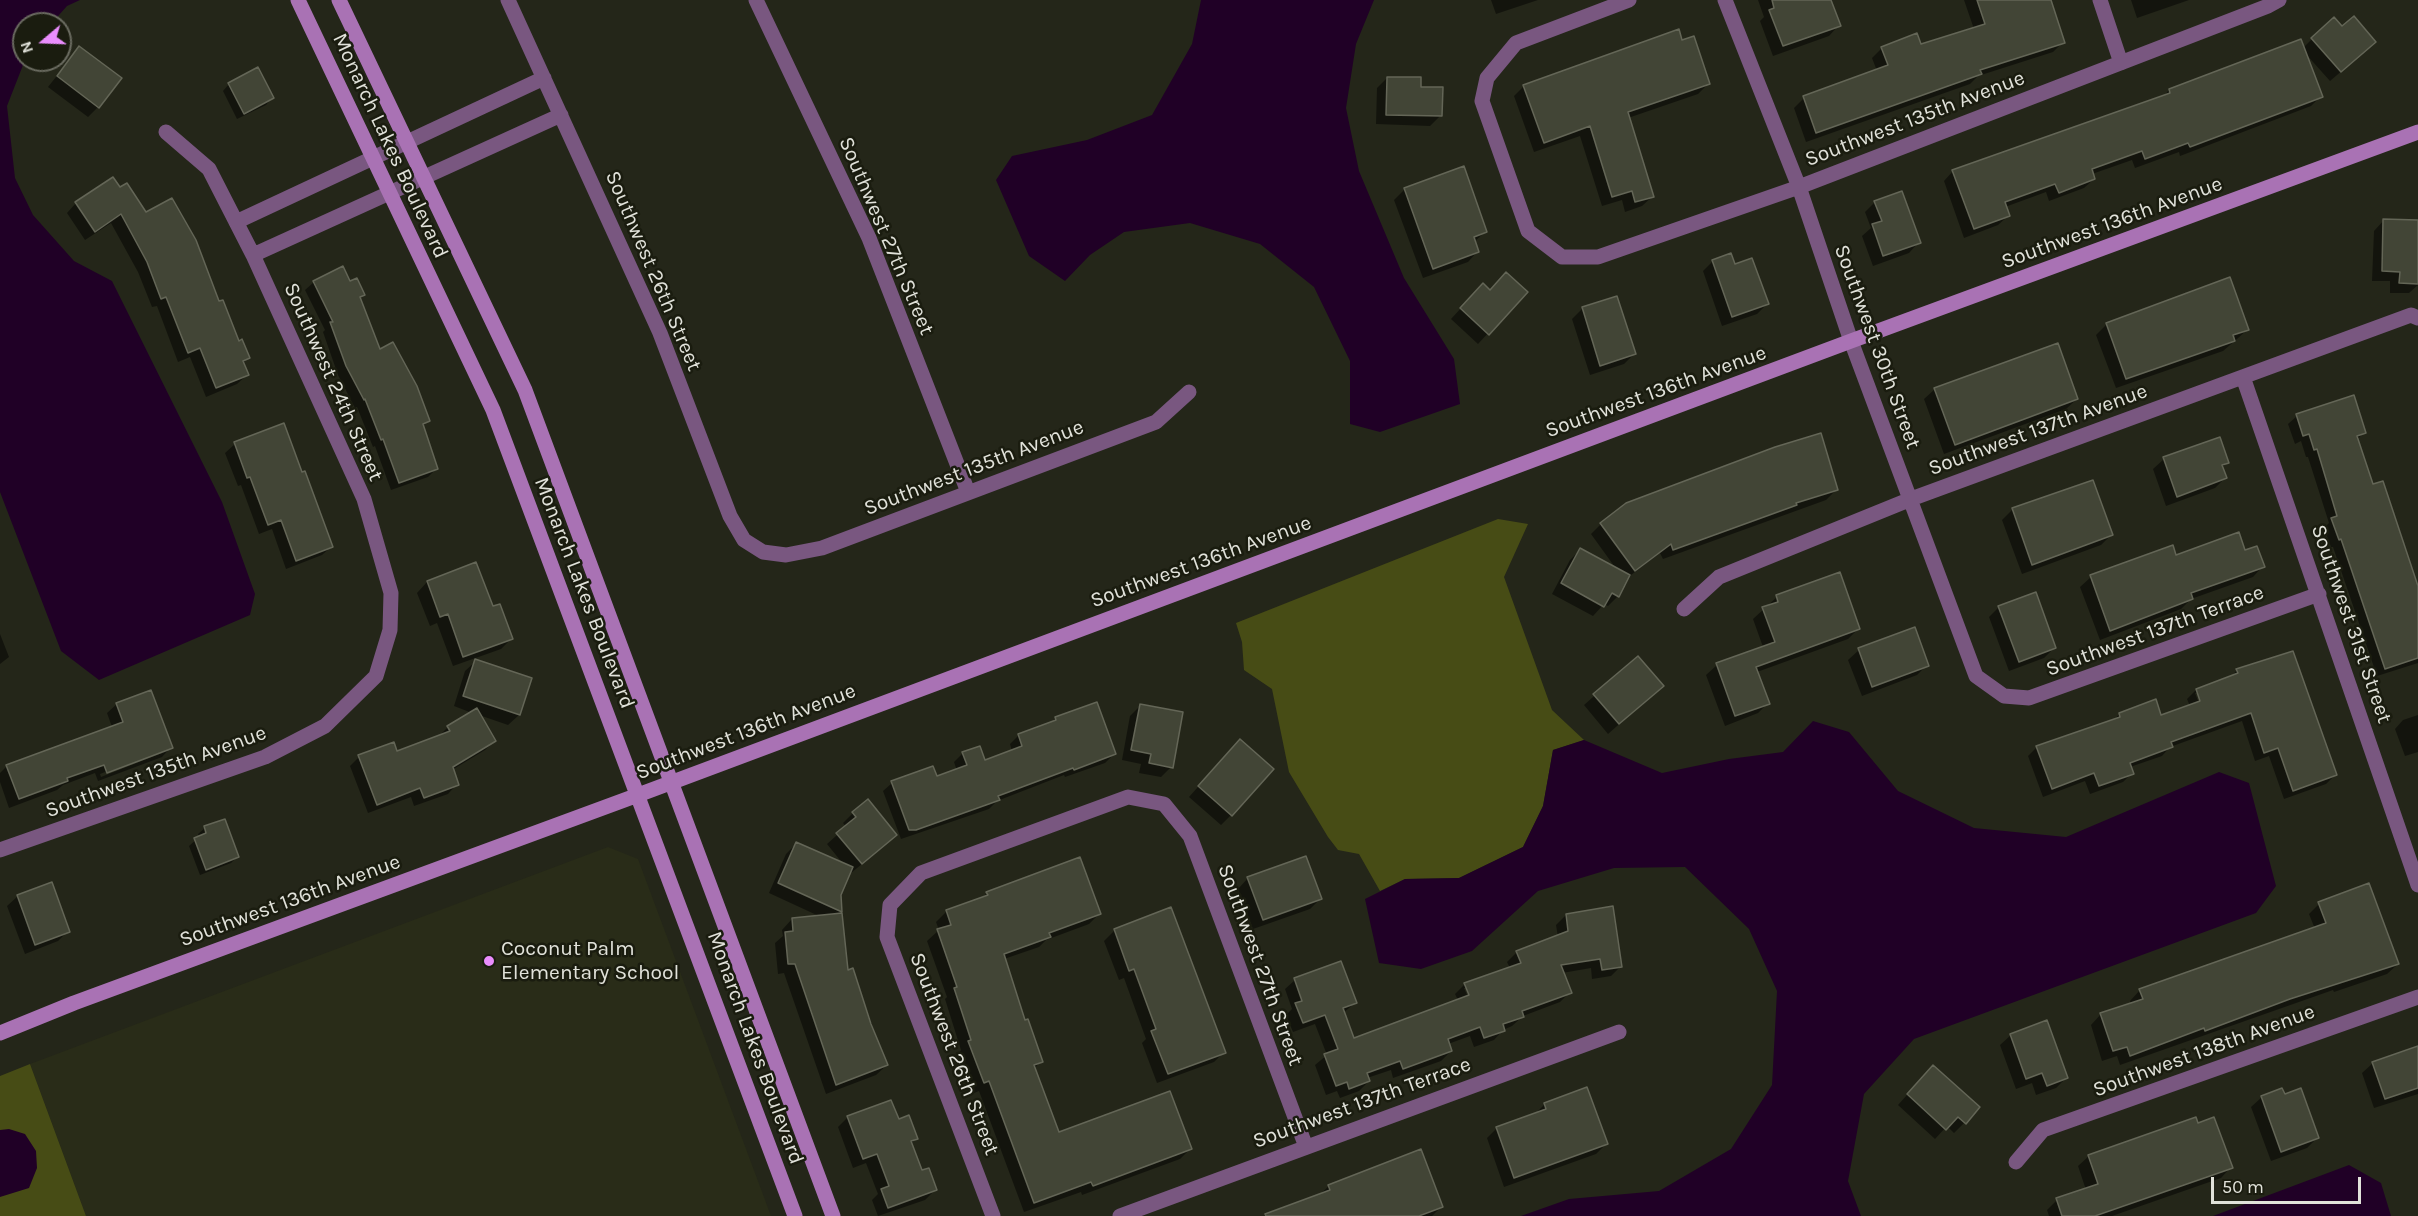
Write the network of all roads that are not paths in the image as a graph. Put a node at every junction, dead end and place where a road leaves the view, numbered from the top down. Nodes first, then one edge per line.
1 (298, 0) edge
2 (339, 0) edge
3 (508, 0) edge
4 (756, 0) edge
5 (1629, 0) edge
6 (1725, 0) edge
7 (2100, 0) edge
8 (2279, 0) edge
9 (2121, 63) junction
10 (544, 78) junction
11 (561, 114) junction
12 (166, 132) dead end
13 (2418, 132) edge
14 (407, 142) junction
15 (373, 158) junction
16 (423, 177) junction
17 (1798, 187) junction
18 (389, 193) junction
19 (236, 222) junction
20 (253, 255) junction
21 (2418, 318) edge
22 (1851, 341) junction
23 (2243, 377) junction
24 (1189, 392) dead end
25 (968, 492) junction
26 (1911, 499) junction
27 (763, 552) joint
28 (2319, 594) junction
29 (1684, 609) dead end
30 (376, 676) joint
31 (2004, 696) joint
32 (671, 782) junction
33 (638, 795) junction
34 (1164, 804) joint
35 (0, 850) edge
36 (2418, 885) edge
37 (2418, 997) edge
38 (1619, 1032) dead end
39 (0, 1033) edge
40 (1306, 1147) junction
41 (2016, 1161) dead end
42 (795, 1216) edge
43 (834, 1216) edge
44 (993, 1216) edge
45 (1120, 1216) edge

1 - 15 street, Monarch Lakes Boulevard
2 - 14 street, Monarch Lakes Boulevard
3 - 10 street, Southwest 26th Street
4 - 25 street, Southwest 27th Street
5 - 17 street, Southwest 135th Avenue
6 - 17 street, Southwest 30th Street
7 - 9 street
8 - 9 street, Southwest 135th Avenue
9 - 17 street, Southwest 135th Avenue
10 - 11 street, Southwest 26th Street
10 - 14 street
11 - 16 street
11 - 27 street, Southwest 26th Street
12 - 19 street, Southwest 24th Street
13 - 22 street, Southwest 136th Avenue
14 - 15 street
14 - 16 street, Monarch Lakes Boulevard
15 - 18 street, Monarch Lakes Boulevard
15 - 19 street
16 - 18 street
16 - 32 street, Monarch Lakes Boulevard
17 - 22 street, Southwest 30th Street
18 - 20 street
18 - 33 street, Monarch Lakes Boulevard
19 - 20 street, Southwest 24th Street
20 - 30 street, Southwest 24th Street
21 - 23 street, Southwest 137th Avenue
22 - 26 street, Southwest 30th Street
22 - 32 street, Southwest 136th Avenue
23 - 26 street, Southwest 137th Avenue
23 - 28 street, Southwest 31st Street
24 - 25 street, Southwest 135th Avenue
25 - 27 street, Southwest 135th Avenue
26 - 29 street, Southwest 137th Avenue
26 - 31 street, Southwest 30th Street
28 - 31 street, Southwest 137th Terrace
28 - 36 street, Southwest 31st Street
30 - 35 street, Southwest 135th Avenue
32 - 33 street, Southwest 136th Avenue
32 - 43 street, Monarch Lakes Boulevard
33 - 39 street, Southwest 136th Avenue
33 - 42 street, Monarch Lakes Boulevard
34 - 40 street, Southwest 27th Street
34 - 44 street, Southwest 26th Street
37 - 41 street, Southwest 138th Avenue
38 - 40 street, Southwest 137th Terrace
40 - 45 street, Southwest 137th Terrace

